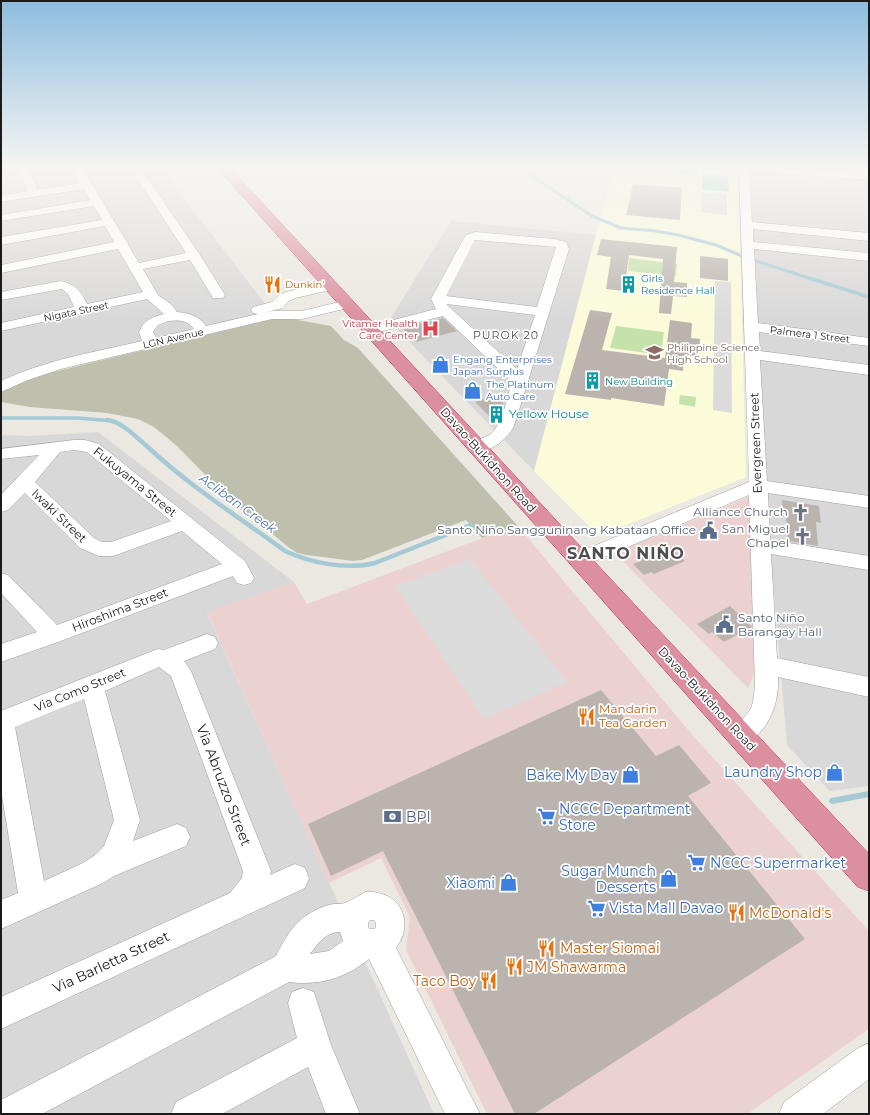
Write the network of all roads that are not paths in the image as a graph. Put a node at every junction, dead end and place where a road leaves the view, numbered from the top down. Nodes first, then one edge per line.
1 (108, 218) edge
2 (169, 218) edge
3 (269, 218) edge
4 (747, 218) edge
5 (110, 222) junction
6 (747, 225) junction
7 (869, 237) edge
8 (1, 241) edge
9 (123, 244) junction
10 (748, 245) junction
11 (194, 255) junction
12 (869, 257) edge
13 (136, 267) junction
14 (1, 268) edge
15 (330, 286) junction
16 (218, 295) dead end
17 (1, 296) edge
18 (152, 296) junction
19 (438, 299) junction
20 (282, 301) junction
21 (347, 304) junction
22 (82, 309) junction
23 (446, 311) junction
24 (543, 312) junction
25 (292, 314) junction
26 (173, 316) junction
27 (156, 321) junction
28 (1, 327) edge
29 (752, 327) junction
30 (199, 328) junction
31 (370, 330) junction
32 (149, 340) junction
33 (869, 342) edge
34 (753, 355) junction
35 (65, 360) junction
36 (869, 370) edge
37 (1, 375) edge
38 (520, 381) junction
39 (1, 387) edge
40 (476, 447) junction
41 (54, 448) junction
42 (1, 454) edge
43 (25, 482) junction
44 (757, 485) junction
45 (869, 502) edge
46 (1, 506) edge
47 (185, 523) junction
48 (760, 545) junction
49 (579, 560) junction
50 (869, 563) edge
51 (241, 572) joint
52 (1, 580) edge
53 (53, 636) junction
54 (207, 643) dead end
55 (1, 653) edge
56 (161, 658) junction
57 (766, 665) junction
58 (92, 686) junction
59 (869, 687) edge
60 (1, 722) edge
61 (740, 735) junction
62 (177, 837) dead end
63 (104, 866) junction
64 (869, 876) edge
65 (296, 878) dead end
66 (33, 900) junction
67 (230, 907) junction
68 (1, 915) edge
69 (366, 935) junction
70 (287, 967) junction
71 (303, 1003) dead end
72 (1, 1013) edge
73 (315, 1046) junction
74 (869, 1059) edge
75 (8, 1114) edge
76 (188, 1114) edge
77 (342, 1114) edge
78 (463, 1114) edge
79 (796, 1114) edge

1 - 5 street
2 - 11 street
3 - 15 highway, Davao-Bukidnon Road
4 - 6 street, Evergreen Street
5 - 8 street
5 - 9 street
6 - 7 street
6 - 10 street, Evergreen Street
9 - 13 street
9 - 14 street
10 - 12 street
10 - 29 street, Evergreen Street
11 - 13 street
11 - 16 street
13 - 18 street
15 - 20 street, LGN Avenue
15 - 21 highway, Davao-Bukidnon Road
17 - 22 street
18 - 22 street, Nigata Street
18 - 26 street
18 - 27 street
19 - 23 street
19 - 24 street
19 - 24 street
20 - 25 street
20 - 30 street, LGN Avenue
21 - 25 street, LGN Avenue
21 - 31 highway, Davao-Bukidnon Road
22 - 28 street, Nigata Street
23 - 31 street
23 - 38 street
24 - 38 street
25 - 30 street, LGN Avenue
26 - 27 street
26 - 30 street
27 - 32 street
29 - 33 street, Palmera 1 Street
29 - 34 street, Evergreen Street
30 - 32 street, LGN Avenue
31 - 40 highway, Davao-Bukidnon Road
32 - 35 street, LGN Avenue
34 - 36 street
34 - 44 street, Evergreen Street
35 - 37 street, LGN Avenue
35 - 39 street, LGN Avenue
38 - 40 street
40 - 49 highway, Davao-Bukidnon Road
41 - 42 street, Fukuyama Street
41 - 43 street
41 - 47 street, Fukuyama Street
43 - 46 street
43 - 47 street, Iwaki Street
44 - 45 street
44 - 48 street, Evergreen Street
44 - 49 street
47 - 51 street, Fukuyama Street
48 - 50 street
48 - 57 street, Evergreen Street
49 - 61 highway, Davao-Bukidnon Road
51 - 53 street, Hiroshima Street
52 - 53 street
53 - 55 street, Hiroshima Street
54 - 56 street, Via Como Street
56 - 58 street, Via Como Street
56 - 67 street, Via Abruzzo Street
57 - 59 street
57 - 61 street, Evergreen Street
58 - 60 street, Via Como Street
58 - 63 street
60 - 66 street
61 - 64 highway, Davao-Bukidnon Road
62 - 63 street
63 - 66 street
65 - 67 street, Via Barletta Street
66 - 68 street
67 - 72 street, Via Barletta Street
69 - 70 street
69 - 70 street
69 - 78 street
70 - 75 street
71 - 73 street
73 - 76 street
73 - 77 street
74 - 79 street

